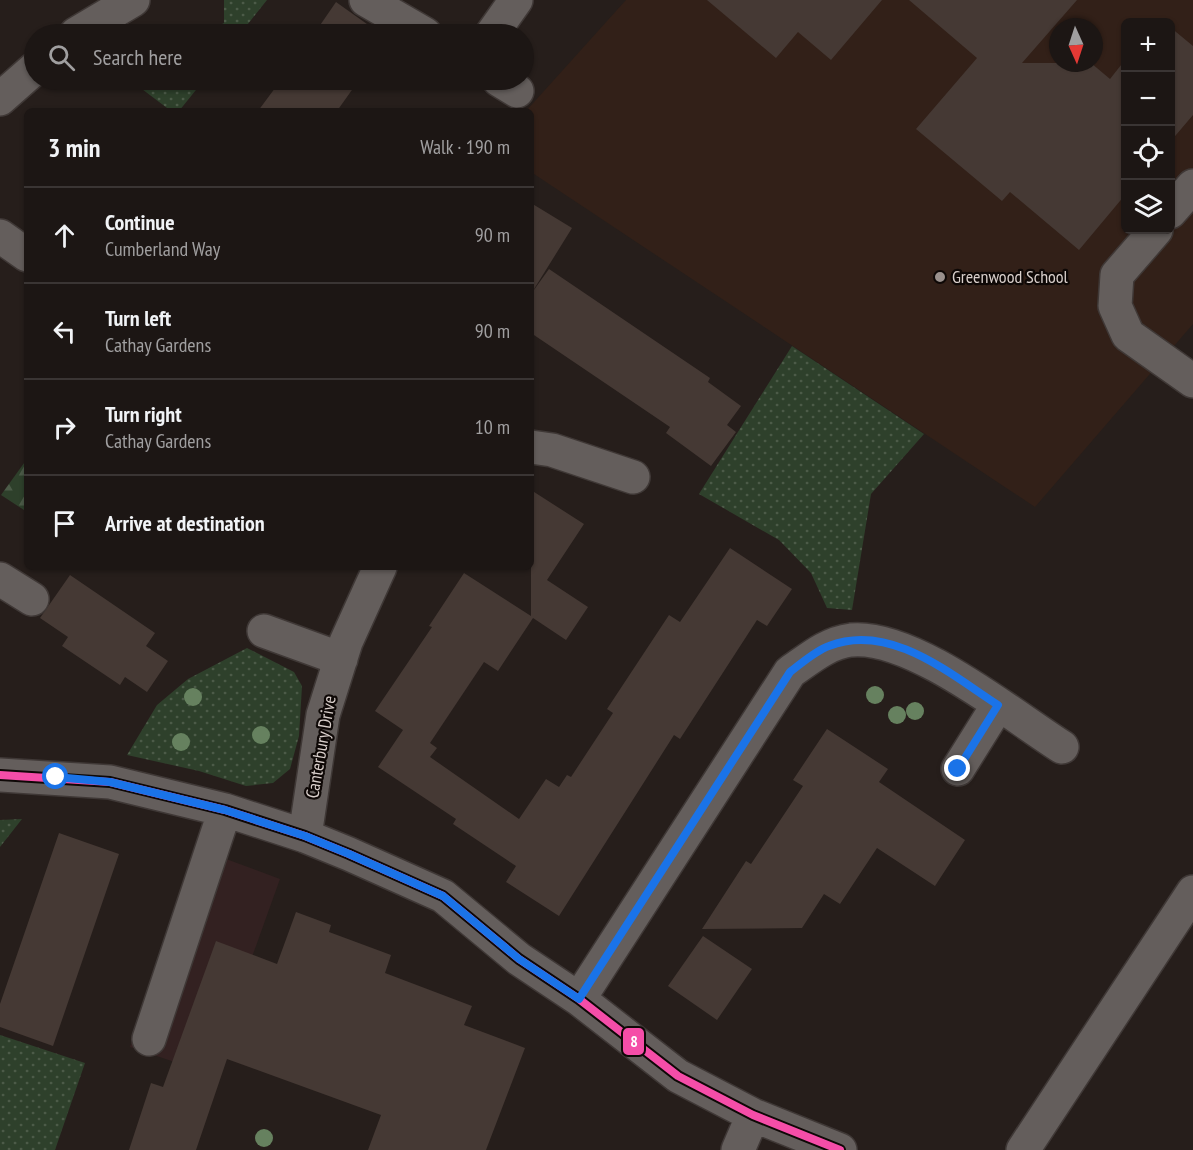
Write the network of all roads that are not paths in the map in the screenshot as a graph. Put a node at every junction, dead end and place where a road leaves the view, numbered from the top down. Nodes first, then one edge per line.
1 (133, 0) edge
2 (366, 0) edge
3 (516, 0) edge
4 (93, 24) edge
5 (408, 24) edge
6 (499, 24) edge
7 (24, 78) edge
8 (0, 99) edge
9 (1193, 186) edge
10 (1175, 206) edge
11 (1153, 234) edge
12 (0, 236) edge
13 (24, 253) edge
14 (1193, 381) edge
15 (534, 447) edge
16 (633, 477) dead end
17 (379, 570) edge
18 (0, 579) edge
19 (32, 599) dead end
20 (264, 631) dead end
21 (341, 659) junction
22 (998, 705) junction
23 (1062, 747) dead end
24 (958, 769) dead end
25 (0, 775) edge
26 (225, 810) junction
27 (305, 836) junction
28 (1193, 892) edge
29 (579, 999) junction
30 (149, 1039) dead end
31 (753, 1115) junction
32 (738, 1150) edge
33 (840, 1150) edge
34 (1023, 1150) edge

1 - 4 street
2 - 5 street
3 - 6 street
7 - 8 street
9 - 10 street
11 - 14 street
12 - 13 street
15 - 16 street
17 - 21 street, Canterbury Drive
18 - 19 street
20 - 21 street
21 - 27 street, Canterbury Drive
22 - 23 street
22 - 24 street
22 - 29 street
25 - 26 street
26 - 27 street
26 - 30 street
27 - 29 street
28 - 34 street
29 - 31 street
31 - 32 street
31 - 33 street

